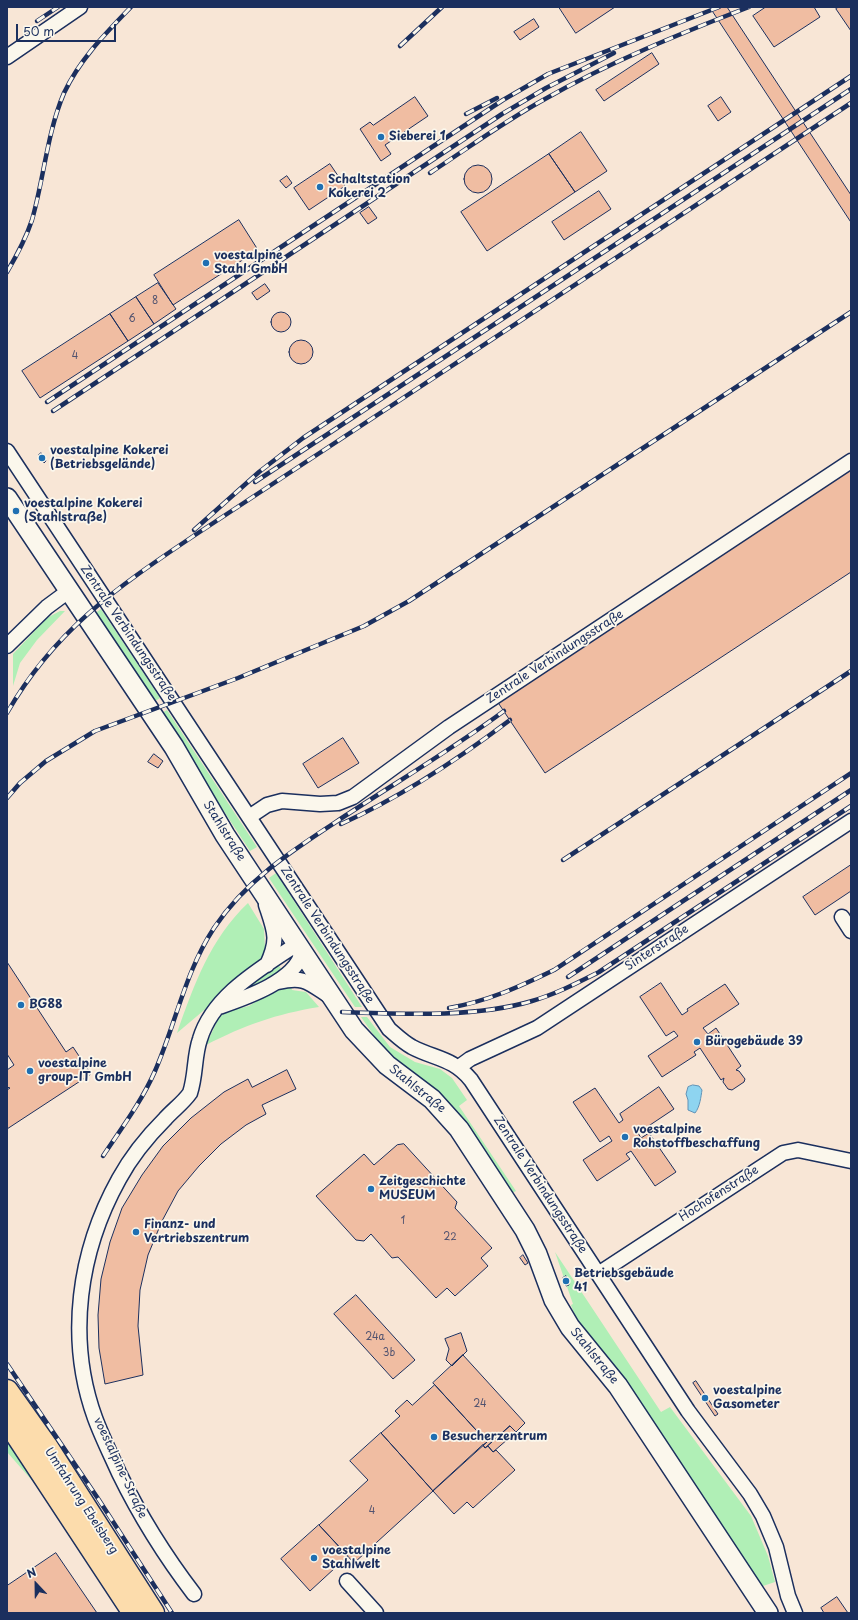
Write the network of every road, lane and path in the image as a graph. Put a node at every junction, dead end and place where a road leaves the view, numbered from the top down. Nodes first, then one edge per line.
1 (80, 7) edge
2 (7, 57) edge
3 (7, 451) edge
4 (851, 461) edge
5 (7, 498) edge
6 (70, 590) junction
7 (7, 646) edge
8 (249, 817) junction
9 (851, 821) edge
10 (261, 890) junction
11 (842, 917) dead end
12 (851, 930) edge
13 (299, 948) junction
14 (267, 965) junction
15 (274, 982) junction
16 (333, 999) junction
17 (217, 1008) junction
18 (459, 1067) junction
19 (851, 1161) edge
20 (598, 1274) junction
21 (7, 1391) edge
22 (7, 1420) edge
23 (347, 1581) dead end
24 (194, 1594) dead end
25 (134, 1613) edge
26 (153, 1613) edge
27 (376, 1613) edge
28 (768, 1613) edge
29 (795, 1613) edge

1 - 2 street
3 - 8 street, Zentrale Verbindungsstraße
4 - 8 street, Zentrale Verbindungsstraße
5 - 6 street, Stahlstraße
6 - 7 street
6 - 10 street, Stahlstraße
8 - 18 street, Zentrale Verbindungsstraße
9 - 18 street, Sinterstraße
10 - 13 street, Stahlstraße
10 - 14 street
11 - 12 street
13 - 14 street, voestalpine-Straße
13 - 15 street
13 - 16 street, Stahlstraße
14 - 17 street, voestalpine-Straße
15 - 16 street
15 - 17 street
16 - 28 street, Stahlstraße
17 - 24 street, voestalpine-Straße
18 - 20 street, Zentrale Verbindungsstraße
19 - 20 street, Hochofenstraße
20 - 29 street, Zentrale Verbindungsstraße
21 - 26 main road, Umfahrung Ebelsberg
22 - 25 main road, Umfahrung Ebelsberg
23 - 27 street

